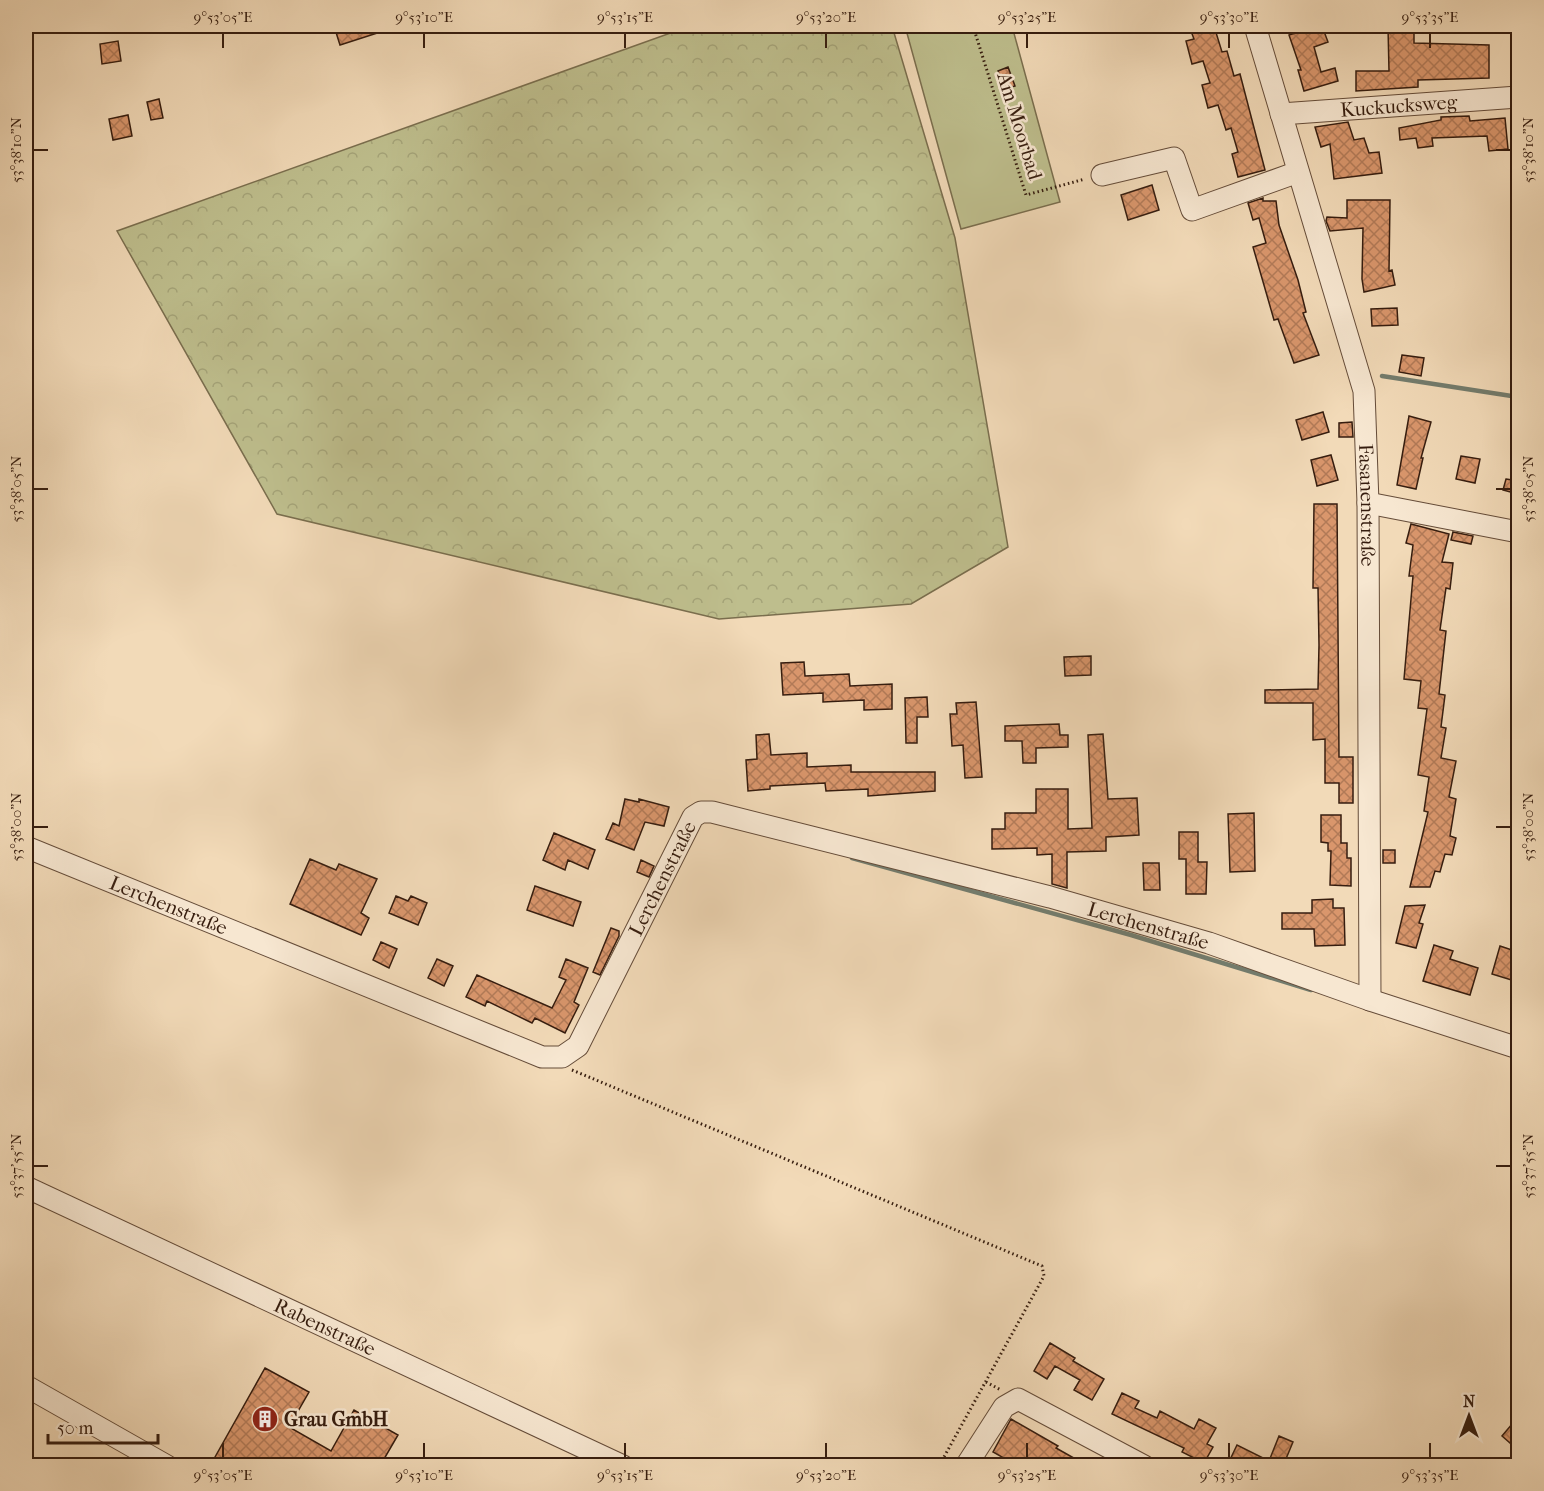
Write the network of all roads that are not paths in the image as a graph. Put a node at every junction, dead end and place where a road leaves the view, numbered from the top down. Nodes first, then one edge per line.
1 (1256, 26) edge
2 (1518, 97) edge
3 (1281, 114) junction
4 (1298, 172) junction
5 (1102, 175) road end
6 (1368, 503) junction
7 (1518, 532) edge
8 (26, 847) edge
9 (1370, 1000) junction
10 (1518, 1048) edge
11 (26, 1187) edge
12 (26, 1386) edge
13 (167, 1466) edge
14 (623, 1466) edge
15 (966, 1466) edge
16 (1144, 1466) edge

1 - 3 street, Fasanenstraße
2 - 3 street, Kuckucksweg
3 - 4 street, Fasanenstraße
4 - 5 street
4 - 6 street, Fasanenstraße
6 - 7 street
6 - 9 street, Fasanenstraße
8 - 9 street, Lerchenstraße
9 - 10 street, Lerchenstraße
11 - 14 street, Rabenstraße
12 - 13 street
15 - 16 street

